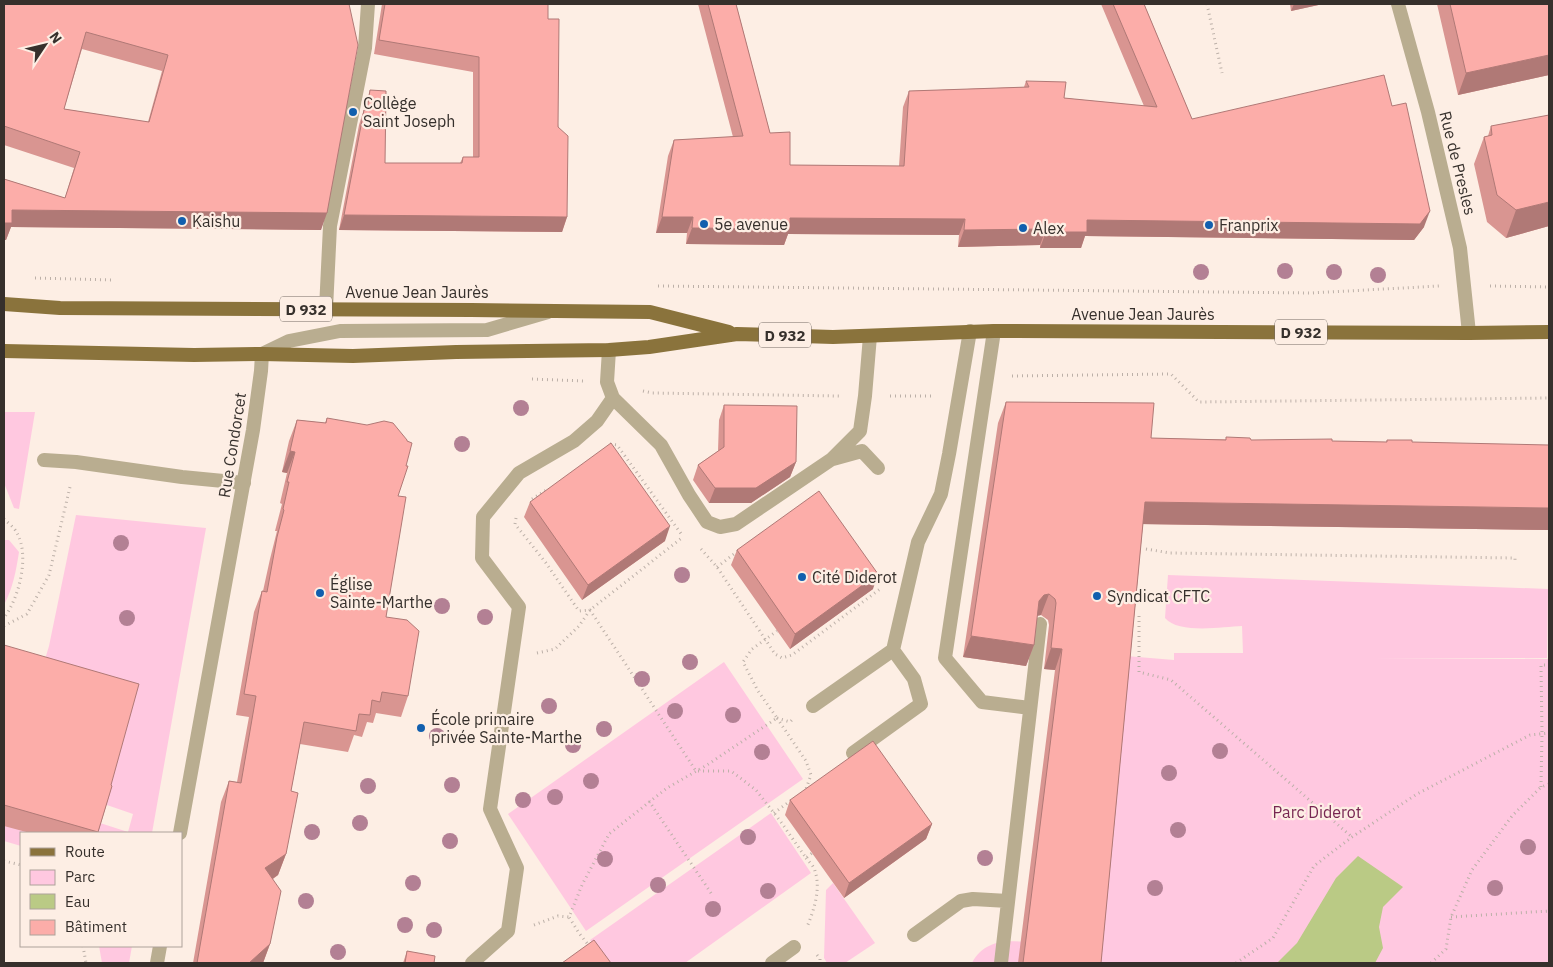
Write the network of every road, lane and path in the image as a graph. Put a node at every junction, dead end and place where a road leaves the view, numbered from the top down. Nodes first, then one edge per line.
1 (368, 4) edge
2 (1207, 4) edge
3 (1398, 4) edge
4 (1222, 73) dead end
5 (33, 278) dead end
6 (112, 280) dead end
7 (1463, 285) junction
8 (654, 286) dead end
9 (1549, 287) edge
10 (4, 304) edge
11 (326, 309) junction
12 (552, 311) junction
13 (970, 331) junction
14 (994, 331) junction
15 (1549, 332) edge
16 (1469, 333) junction
17 (737, 334) junction
18 (870, 336) junction
19 (609, 350) junction
20 (4, 351) edge
21 (262, 354) junction
22 (987, 376) junction
23 (529, 379) dead end
24 (607, 382) junction
25 (960, 395) junction
26 (865, 396) junction
27 (613, 398) junction
28 (1549, 398) edge
29 (602, 449) edge
30 (832, 459) junction
31 (44, 460) dead end
32 (76, 462) junction
33 (878, 468) dead end
34 (244, 482) junction
35 (549, 488) edge
36 (526, 504) dead end
37 (516, 514) dead end
38 (4, 519) edge
39 (684, 537) junction
40 (690, 541) dead end
41 (696, 545) dead end
42 (1146, 548) edge
43 (740, 549) edge
44 (1515, 563) dead end
45 (717, 567) junction
46 (882, 583) dead end
47 (590, 610) junction
48 (1139, 616) edge
49 (4, 618) edge
50 (1040, 624) edge
51 (4, 626) edge
52 (777, 631) edge
53 (765, 640) junction
54 (893, 650) junction
55 (511, 659) junction
56 (1549, 665) edge
57 (813, 706) dead end
58 (1030, 708) junction
59 (777, 718) junction
60 (1549, 732) edge
61 (1542, 733) junction
62 (853, 754) edge
63 (696, 771) junction
64 (1549, 784) edge
65 (1540, 787) junction
66 (806, 789) edge
67 (798, 795) edge
68 (649, 801) junction
69 (774, 813) junction
70 (180, 832) edge
71 (1352, 837) junction
72 (812, 853) edge
73 (806, 858) junction
74 (4, 861) edge
75 (20, 865) edge
76 (713, 896) dead end
77 (1008, 901) junction
78 (1549, 911) edge
79 (569, 917) junction
80 (1450, 917) junction
81 (508, 930) junction
82 (914, 935) dead end
83 (83, 947) edge
84 (160, 947) edge
85 (794, 947) joint
86 (591, 948) edge
87 (86, 963) edge
88 (157, 963) edge
89 (472, 963) edge
90 (772, 963) edge
91 (1001, 963) edge
92 (1236, 963) edge
93 (1431, 963) edge

1 - 11 street
2 - 4 path
3 - 7 street, Rue de Presles
5 - 6 path
7 - 8 path
7 - 9 path
7 - 16 street, Rue de Presles
10 - 11 main road, Avenue Jean Jaurès / D 932
11 - 12 main road, Avenue Jean Jaurès / D 932
12 - 17 main road, Avenue Jean Jaurès / D 932
12 - 21 street
13 - 14 main road, Avenue Jean Jaurès / D 932
13 - 18 main road, Avenue Jean Jaurès / D 932
13 - 25 street
14 - 16 main road, Avenue Jean Jaurès / D 932
14 - 22 street
15 - 16 main road, Avenue Jean Jaurès / D 932
17 - 18 main road, Avenue Jean Jaurès / D 932
17 - 19 main road, Avenue Jean Jaurès / D 932
18 - 26 street
19 - 21 main road, Avenue Jean Jaurès / D 932
19 - 24 street
20 - 21 main road, Avenue Jean Jaurès / D 932
21 - 34 street, Rue Condorcet
22 - 28 path
22 - 58 street
23 - 24 path
24 - 26 path
24 - 27 street
25 - 26 path
25 - 54 street
26 - 30 street
27 - 30 street
27 - 55 street
29 - 39 path
30 - 33 street
31 - 32 street
32 - 34 street
32 - 51 path
34 - 70 street, Rue Condorcet
35 - 36 path
37 - 47 path
38 - 49 path
39 - 40 path
39 - 47 path
41 - 45 path
42 - 44 path
43 - 45 path
45 - 53 path
46 - 53 path
47 - 55 path
47 - 63 path
48 - 71 path
50 - 58 street
52 - 53 path
53 - 59 path
54 - 57 street
54 - 62 street
55 - 81 street
56 - 61 path
58 - 77 street
59 - 63 path
59 - 66 path
60 - 61 path
61 - 65 path
61 - 71 path
63 - 68 path
63 - 69 path
64 - 65 path
65 - 80 path
67 - 69 path
68 - 76 path
68 - 79 path
69 - 73 path
71 - 92 path
72 - 73 path
73 - 85 path
74 - 75 path
77 - 82 street
77 - 91 street
78 - 80 path
79 - 81 path
79 - 86 path
80 - 93 path
81 - 89 street
83 - 87 path
84 - 88 street
85 - 90 street

